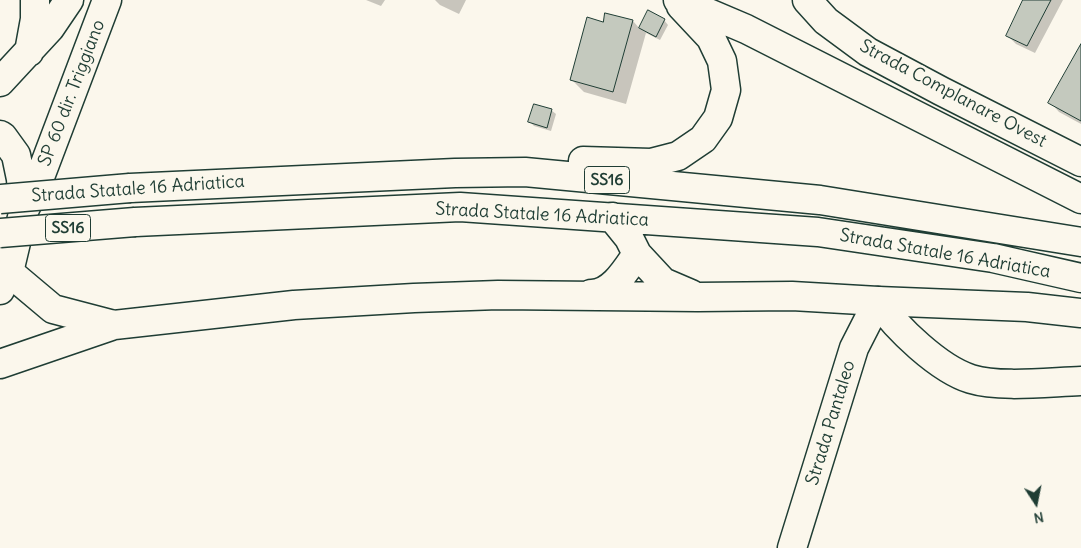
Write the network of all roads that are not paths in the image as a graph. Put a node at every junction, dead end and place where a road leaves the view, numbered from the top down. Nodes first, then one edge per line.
1 (35, 0) edge
2 (70, 0) edge
3 (107, 0) edge
4 (677, 0) edge
5 (807, 0) edge
6 (30, 52) junction
7 (0, 82) edge
8 (0, 136) edge
9 (1081, 162) edge
10 (525, 172) junction
11 (0, 198) edge
12 (1081, 198) edge
13 (23, 214) junction
14 (612, 217) junction
15 (0, 233) edge
16 (1081, 242) edge
17 (637, 254) junction
18 (1081, 278) edge
19 (5, 281) edge
20 (581, 294) junction
21 (698, 297) junction
22 (878, 301) junction
23 (1081, 313) edge
24 (114, 325) junction
25 (0, 364) edge
26 (1081, 381) edge
27 (792, 548) edge

1 - 6 main road
2 - 6 main road
3 - 13 main road, SP 60 dir. Triggiano
4 - 10 main road, SS16
4 - 12 main road, SS16
5 - 9 main road, Strada Complanare Ovest
6 - 7 main road
8 - 13 main road
10 - 11 main road, Strada Statale 16 Adriatica / SS16, bridge
10 - 16 main road, Strada Statale 16 Adriatica / SS16
13 - 19 main road
14 - 15 main road, Strada Statale 16 Adriatica / SS16, bridge
14 - 17 main road, SS16
14 - 18 main road, Strada Statale 16 Adriatica / SS16
17 - 20 main road, SS16
17 - 21 main road, SS16
19 - 24 main road
20 - 21 main road, SS16
20 - 24 main road, SS16
21 - 22 main road, SS16
22 - 23 main road, SS16
22 - 26 main road
22 - 27 main road, Strada Pantaleo
24 - 25 main road, SS16

